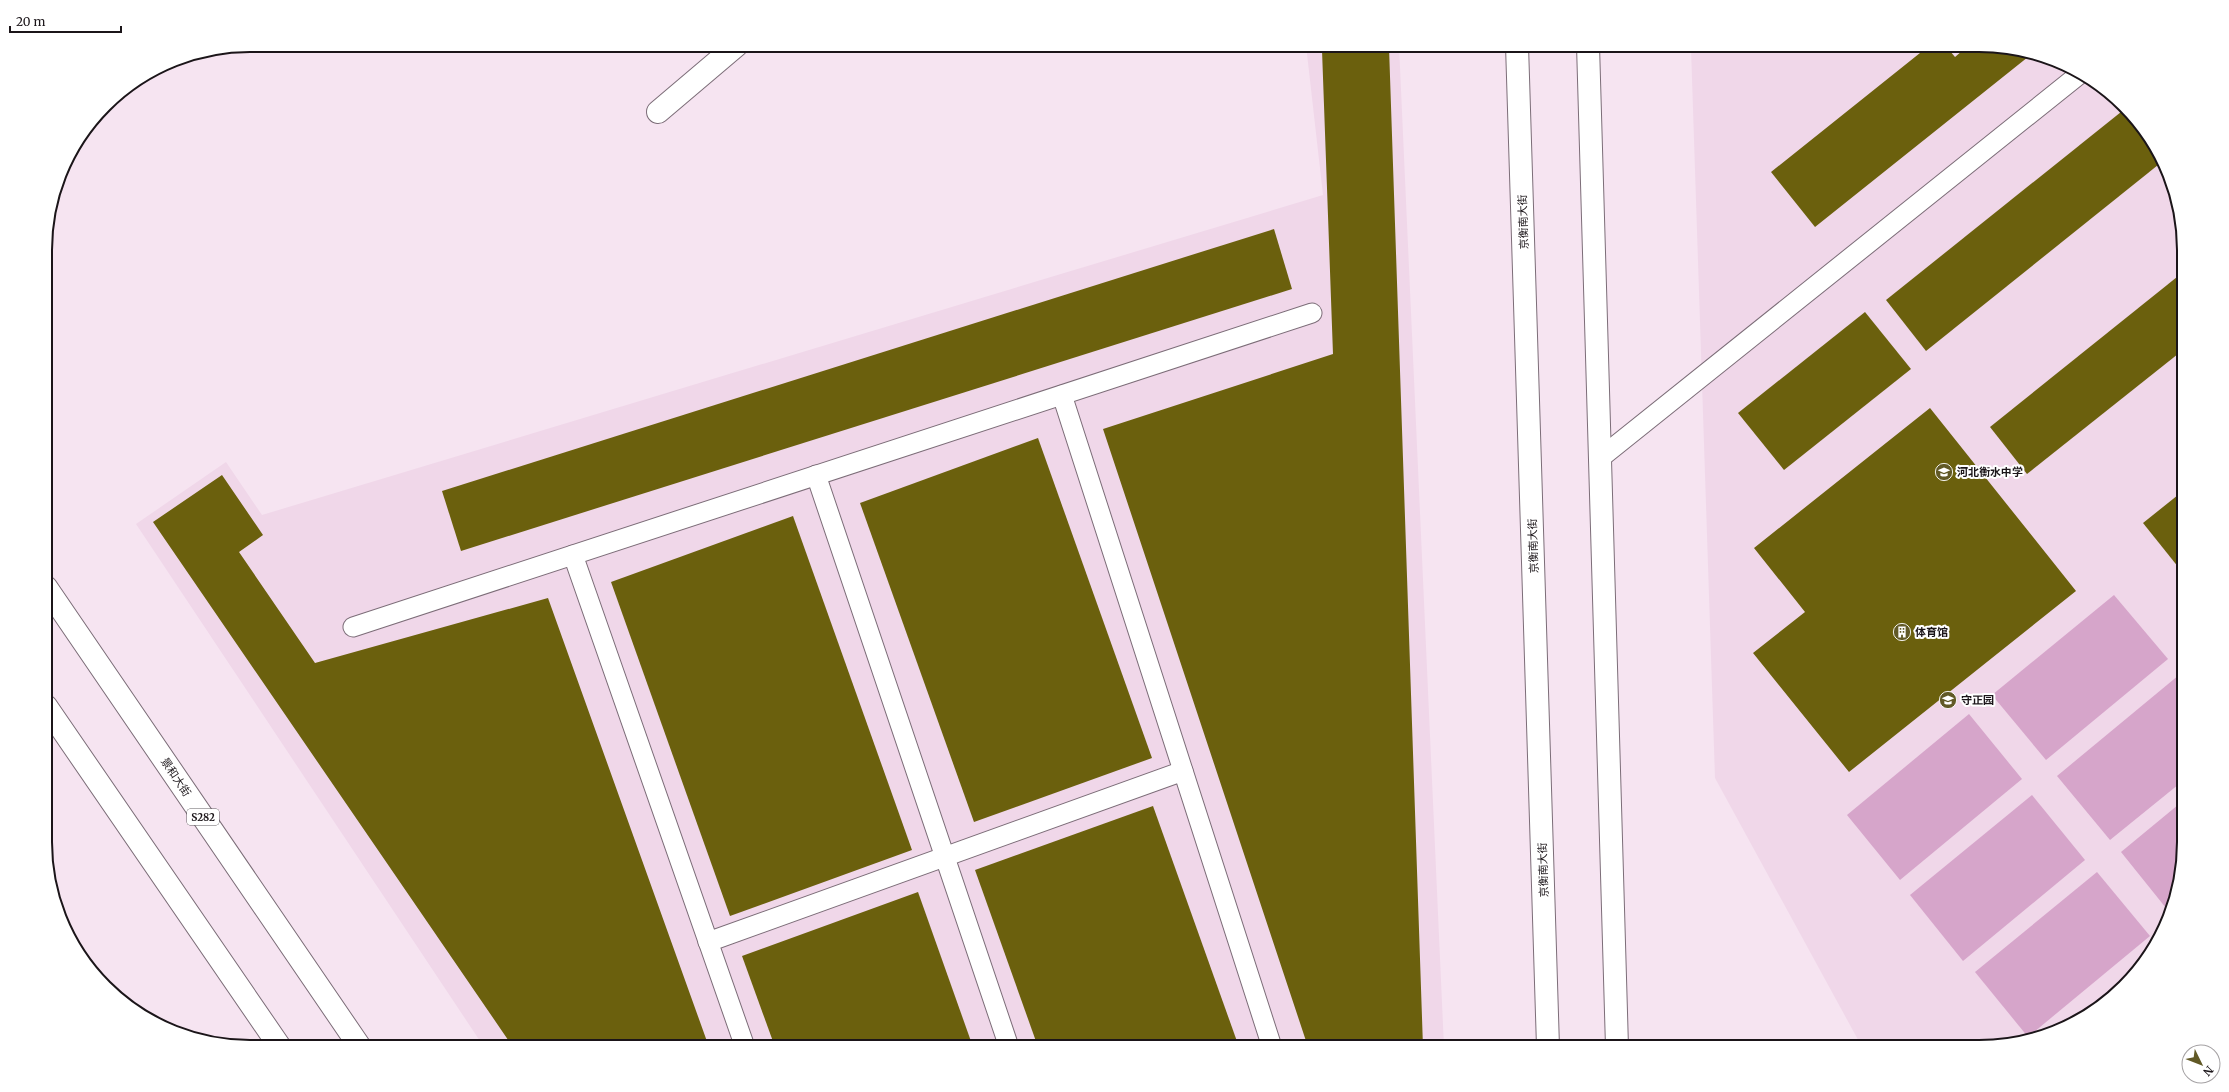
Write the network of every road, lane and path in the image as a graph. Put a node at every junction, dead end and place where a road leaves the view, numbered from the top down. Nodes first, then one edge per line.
1 (728, 52) edge
2 (1517, 52) edge
3 (1588, 52) edge
4 (2076, 77) edge
5 (658, 112) dead end
6 (1312, 313) dead end
7 (1062, 395) junction
8 (1600, 459) junction
9 (816, 475) junction
10 (573, 555) junction
11 (52, 596) edge
12 (352, 627) dead end
13 (52, 715) edge
14 (1183, 771) junction
15 (945, 857) junction
16 (708, 942) junction
17 (275, 1040) edge
18 (355, 1040) edge
19 (743, 1040) edge
20 (1007, 1040) edge
21 (1270, 1040) edge
22 (1548, 1040) edge
23 (1617, 1040) edge

1 - 5 main road
2 - 22 main road, 京衡南大街
3 - 8 main road
4 - 8 lane
6 - 7 lane
7 - 9 lane
7 - 14 lane
8 - 23 main road
9 - 10 lane
9 - 15 lane
10 - 12 lane
10 - 16 lane
11 - 18 main road, 景和大街 / S282
13 - 17 main road
14 - 15 lane
14 - 21 lane
15 - 16 lane
15 - 20 lane
16 - 19 lane

